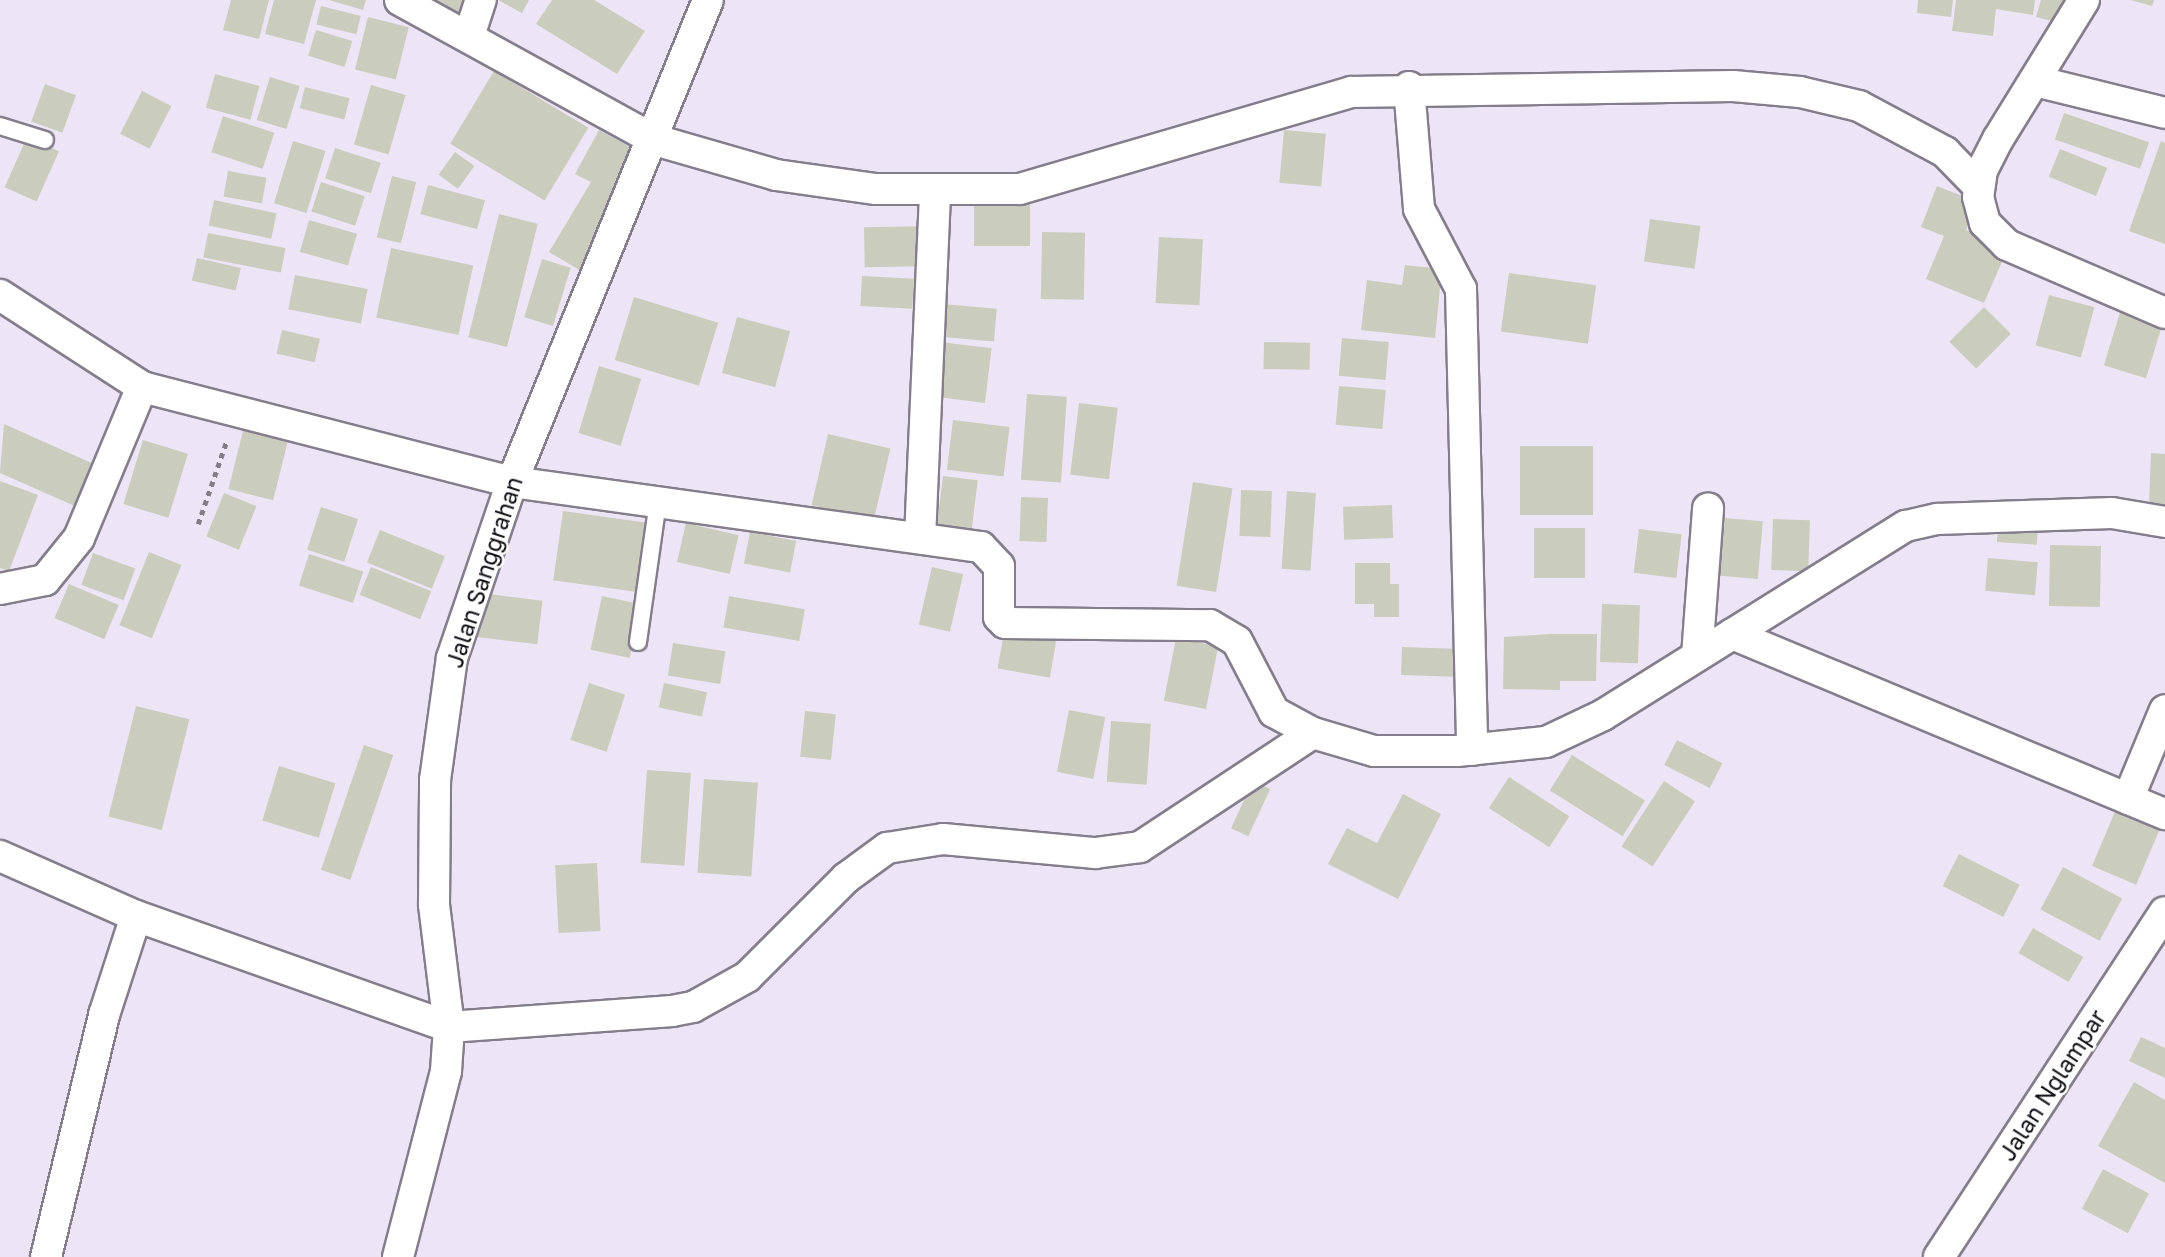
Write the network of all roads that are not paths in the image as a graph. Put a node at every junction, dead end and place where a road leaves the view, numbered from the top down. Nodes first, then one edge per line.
1 (400, 0) edge
2 (481, 0) edge
3 (708, 0) edge
4 (2084, 0) edge
5 (469, 36) junction
6 (2035, 81) junction
7 (1409, 87) junction
8 (2165, 113) edge
9 (0, 126) edge
10 (45, 140) dead end
11 (655, 140) junction
12 (1979, 187) junction
13 (935, 192) junction
14 (0, 295) edge
15 (2165, 313) edge
16 (142, 387) junction
17 (512, 482) junction
18 (657, 502) junction
19 (1708, 508) dead end
20 (2165, 522) edge
21 (920, 538) junction
22 (0, 589) edge
23 (1732, 634) junction
24 (638, 642) dead end
25 (1696, 656) junction
26 (2165, 710) edge
27 (1313, 733) junction
28 (1472, 750) junction
29 (2128, 799) junction
30 (2165, 814) edge
31 (0, 856) edge
32 (2165, 912) edge
33 (136, 916) junction
34 (449, 1027) junction
35 (46, 1257) edge
36 (398, 1257) edge
37 (1939, 1257) edge

1 - 5 street
2 - 5 street
3 - 11 street, Jalan Sanggrahan
4 - 6 street
5 - 11 street
6 - 8 street
6 - 12 street
7 - 12 street
7 - 13 street
7 - 28 street
9 - 10 lane
11 - 13 street
11 - 17 street, Jalan Sanggrahan
12 - 15 street
13 - 21 street
14 - 16 street
16 - 17 street
16 - 22 street
17 - 18 street
17 - 34 street, Jalan Sanggrahan
18 - 21 street
18 - 24 lane
19 - 25 street
20 - 23 street
21 - 27 street
23 - 25 street
23 - 29 street
25 - 28 street
26 - 29 street
27 - 28 street
27 - 34 street
29 - 30 street
31 - 33 street
32 - 37 street, Jalan Nglampar
33 - 34 street
33 - 35 street
34 - 36 street, Jalan Sanggrahan

